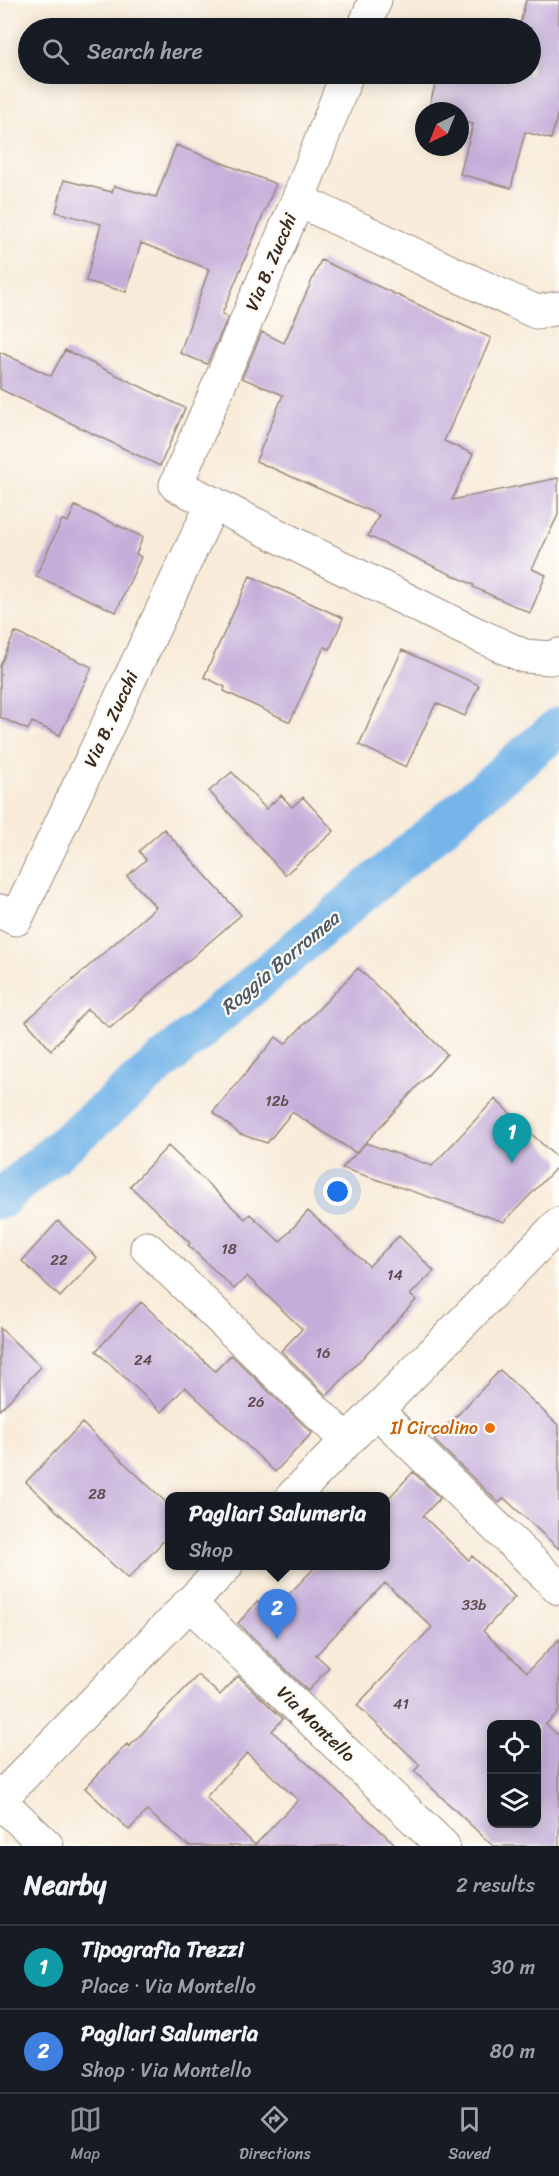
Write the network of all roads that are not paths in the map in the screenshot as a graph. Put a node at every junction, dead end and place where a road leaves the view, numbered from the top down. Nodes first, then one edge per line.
1 (375, 0) edge
2 (368, 18) edge
3 (342, 84) edge
4 (298, 200) junction
5 (559, 309) edge
6 (213, 503) junction
7 (559, 655) edge
8 (0, 911) edge
9 (559, 1224) edge
10 (147, 1248) dead end
11 (545, 1258) edge
12 (377, 1411) junction
13 (347, 1441) junction
14 (298, 1492) edge
15 (222, 1570) edge
16 (559, 1588) edge
17 (189, 1603) junction
18 (0, 1800) edge
19 (47, 1846) edge
20 (443, 1846) edge

1 - 2 street
3 - 4 street, Via B. Zucchi
4 - 5 street, Via B. Zucchi
4 - 6 street, Via B. Zucchi
6 - 7 street, Via B. Zucchi
6 - 8 street, Via B. Zucchi
9 - 11 street
10 - 13 street
11 - 12 street
12 - 13 street
12 - 16 street
13 - 14 street
15 - 17 street
17 - 18 street
17 - 20 street, Via Montello
18 - 19 street

